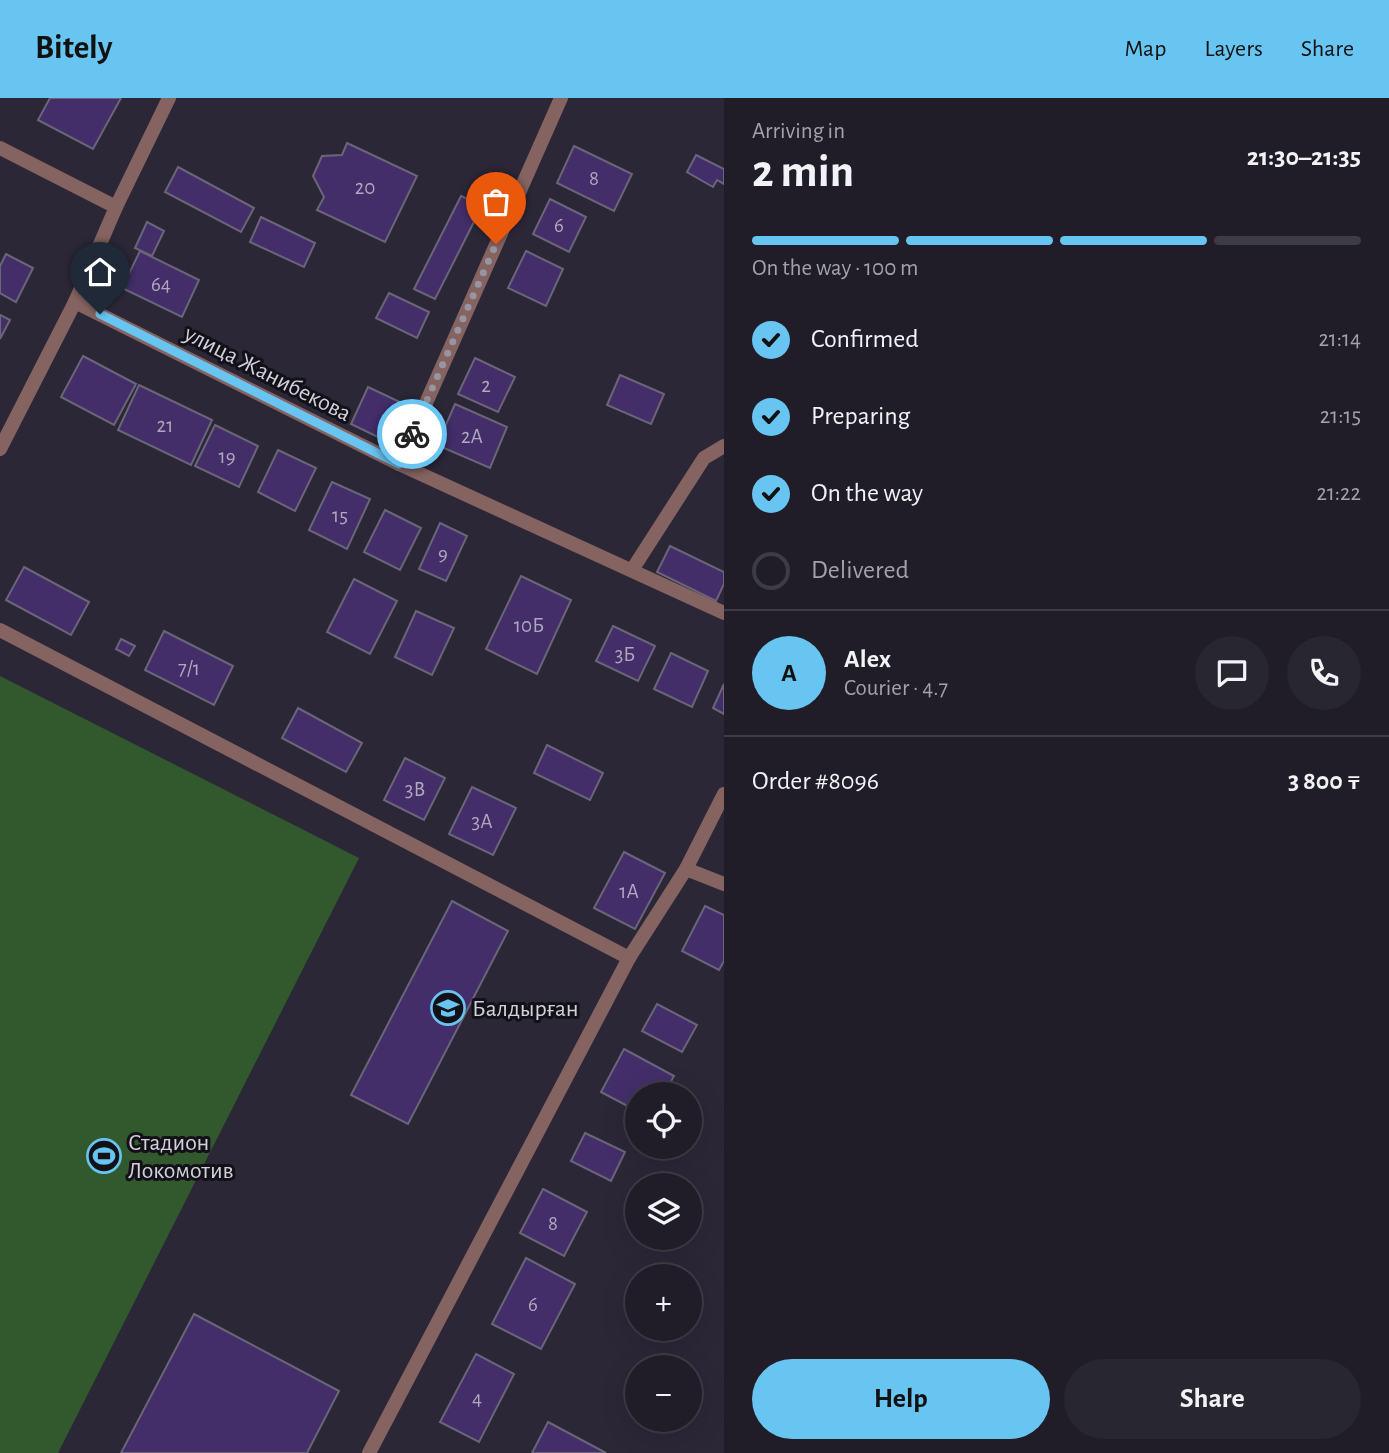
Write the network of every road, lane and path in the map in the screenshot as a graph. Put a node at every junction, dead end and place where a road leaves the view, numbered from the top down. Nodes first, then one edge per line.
1 (169, 98) edge
2 (561, 98) edge
3 (0, 148) edge
4 (116, 207) junction
5 (75, 302) junction
6 (724, 446) edge
7 (0, 449) edge
8 (399, 464) junction
9 (632, 570) junction
10 (724, 613) edge
11 (0, 630) edge
12 (724, 794) edge
13 (686, 869) junction
14 (724, 884) edge
15 (629, 958) junction
16 (369, 1453) edge

1 - 4 street
2 - 8 street
3 - 4 street
4 - 5 street
5 - 7 street
5 - 8 street, улица Жанибекова
6 - 9 street
8 - 9 street, улица Жанибекова
9 - 10 street, улица Жанибекова
11 - 15 street
12 - 13 street
13 - 14 street
13 - 15 street
15 - 16 street

